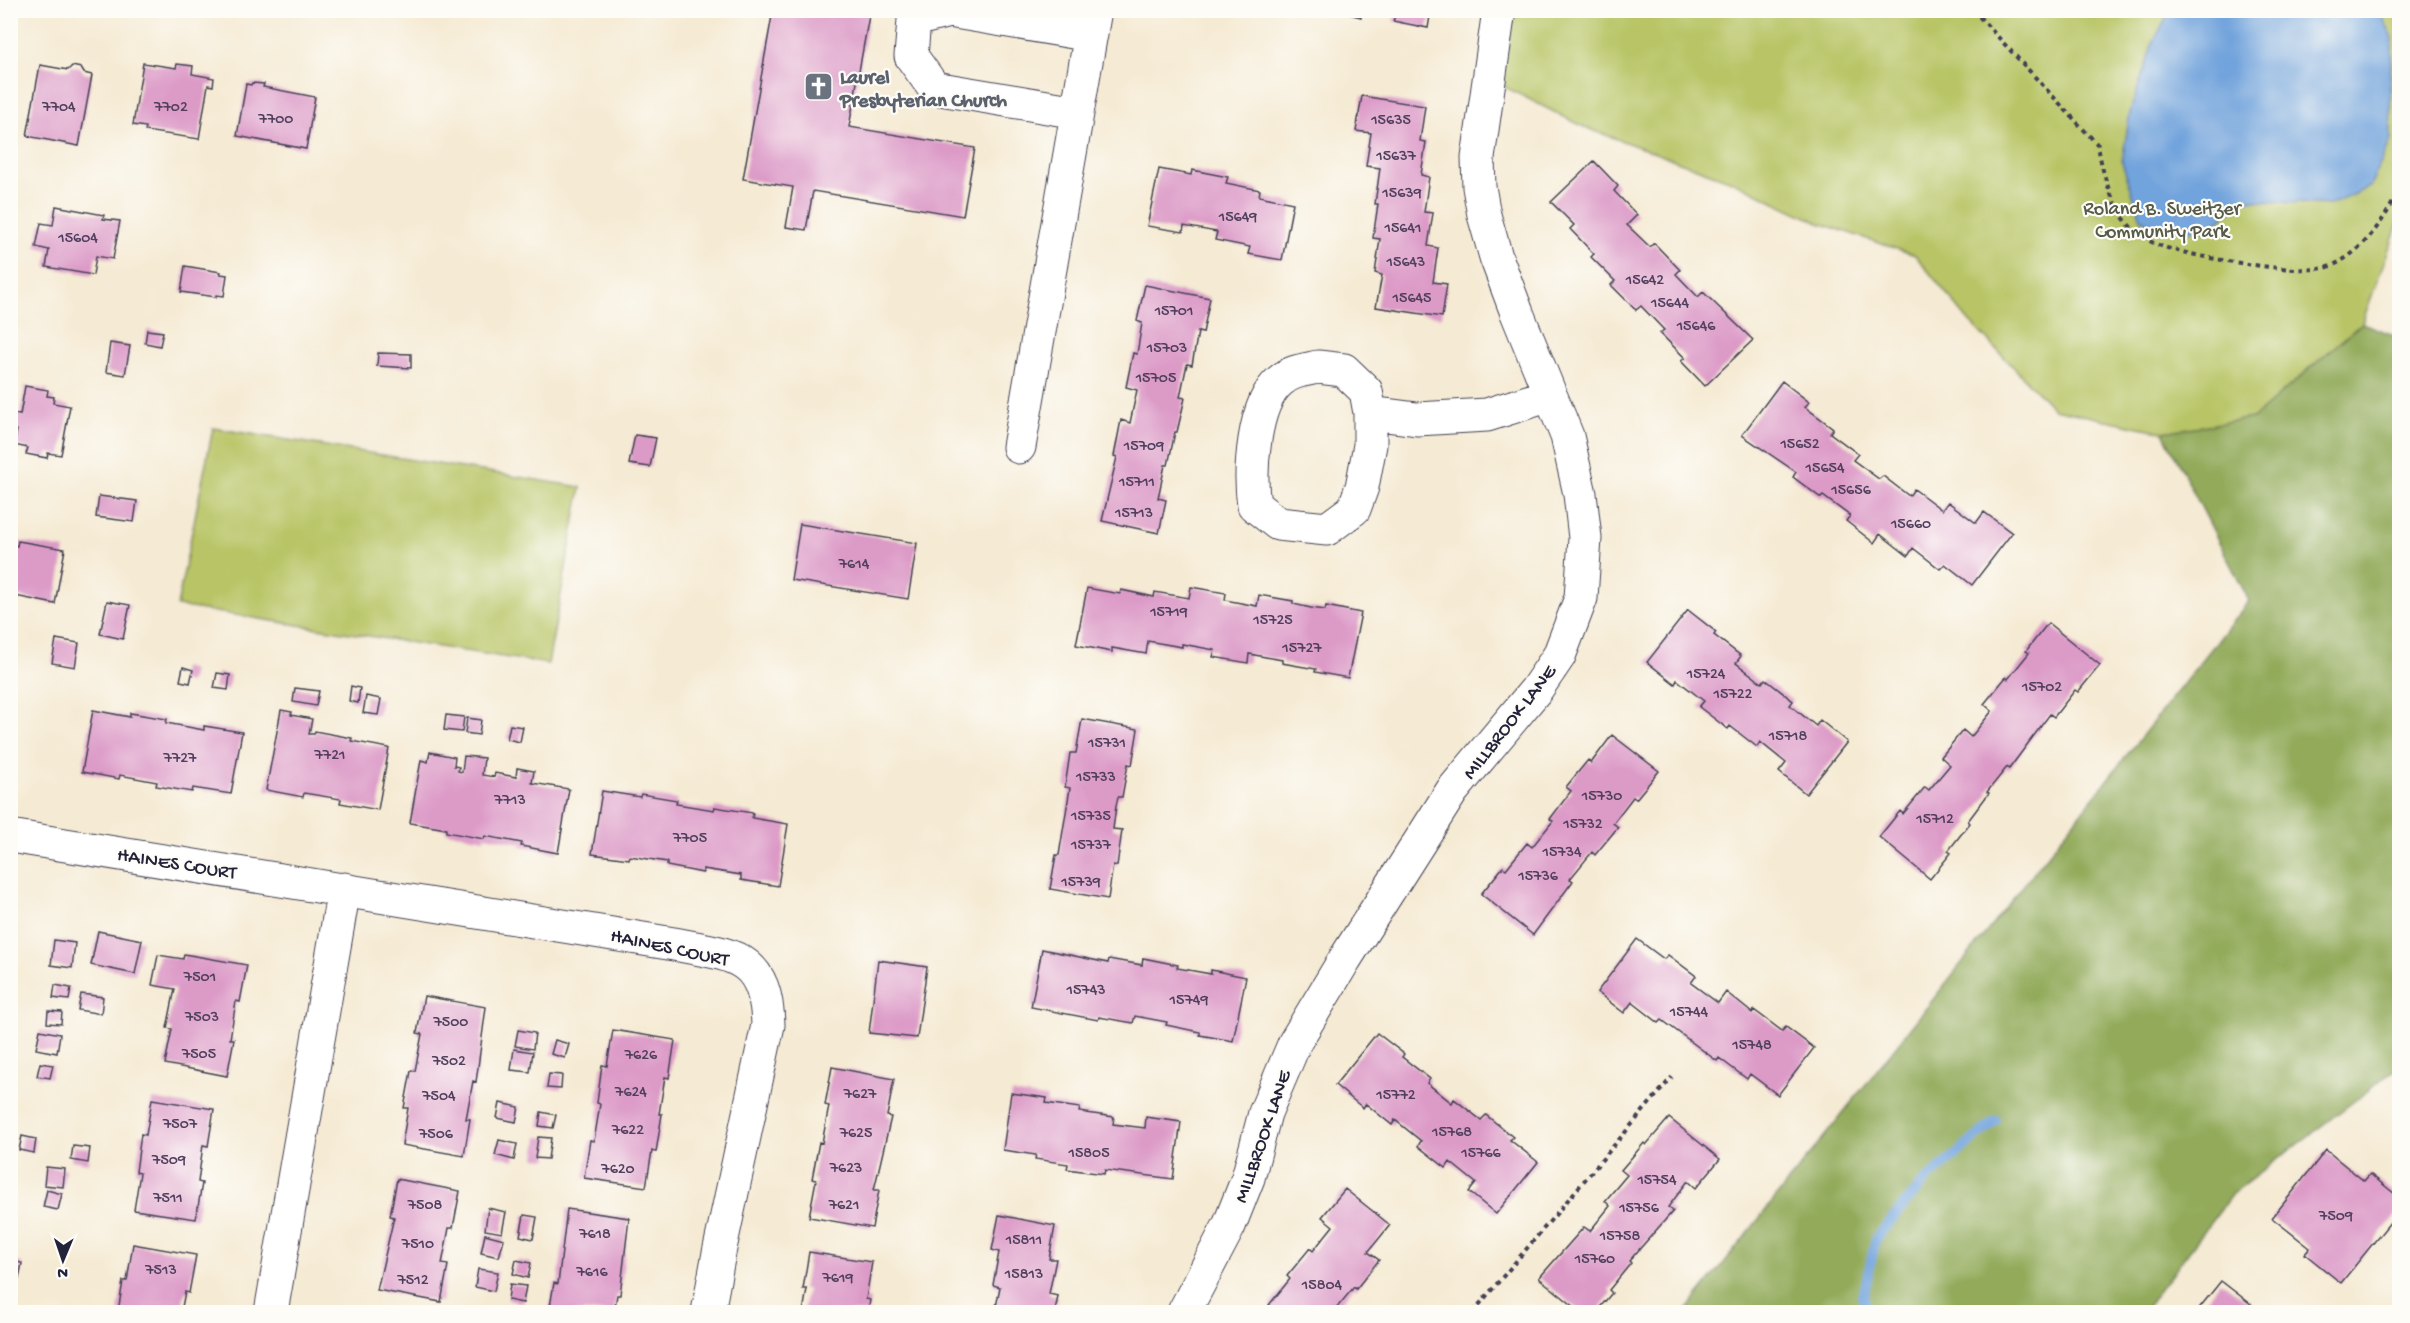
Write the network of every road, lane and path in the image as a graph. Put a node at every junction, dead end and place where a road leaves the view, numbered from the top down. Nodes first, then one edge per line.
1 (1499, 10) edge
2 (1973, 10) edge
3 (1093, 23) edge
4 (1077, 112) junction
5 (2400, 187) edge
6 (1550, 395) junction
7 (1370, 413) junction
8 (1019, 447) dead end
9 (10, 836) edge
10 (344, 889) junction
11 (1672, 1077) dead end
12 (271, 1312) edge
13 (708, 1312) edge
14 (1184, 1312) edge
15 (1473, 1312) edge

1 - 6 street, MILLBROOK LANE
2 - 5 path
3 - 4 street
3 - 4 street
4 - 8 street
6 - 7 street
6 - 14 street, MILLBROOK LANE
7 - 7 street
9 - 10 street, HAINES COURT
10 - 12 street
10 - 13 street, HAINES COURT
11 - 15 path

